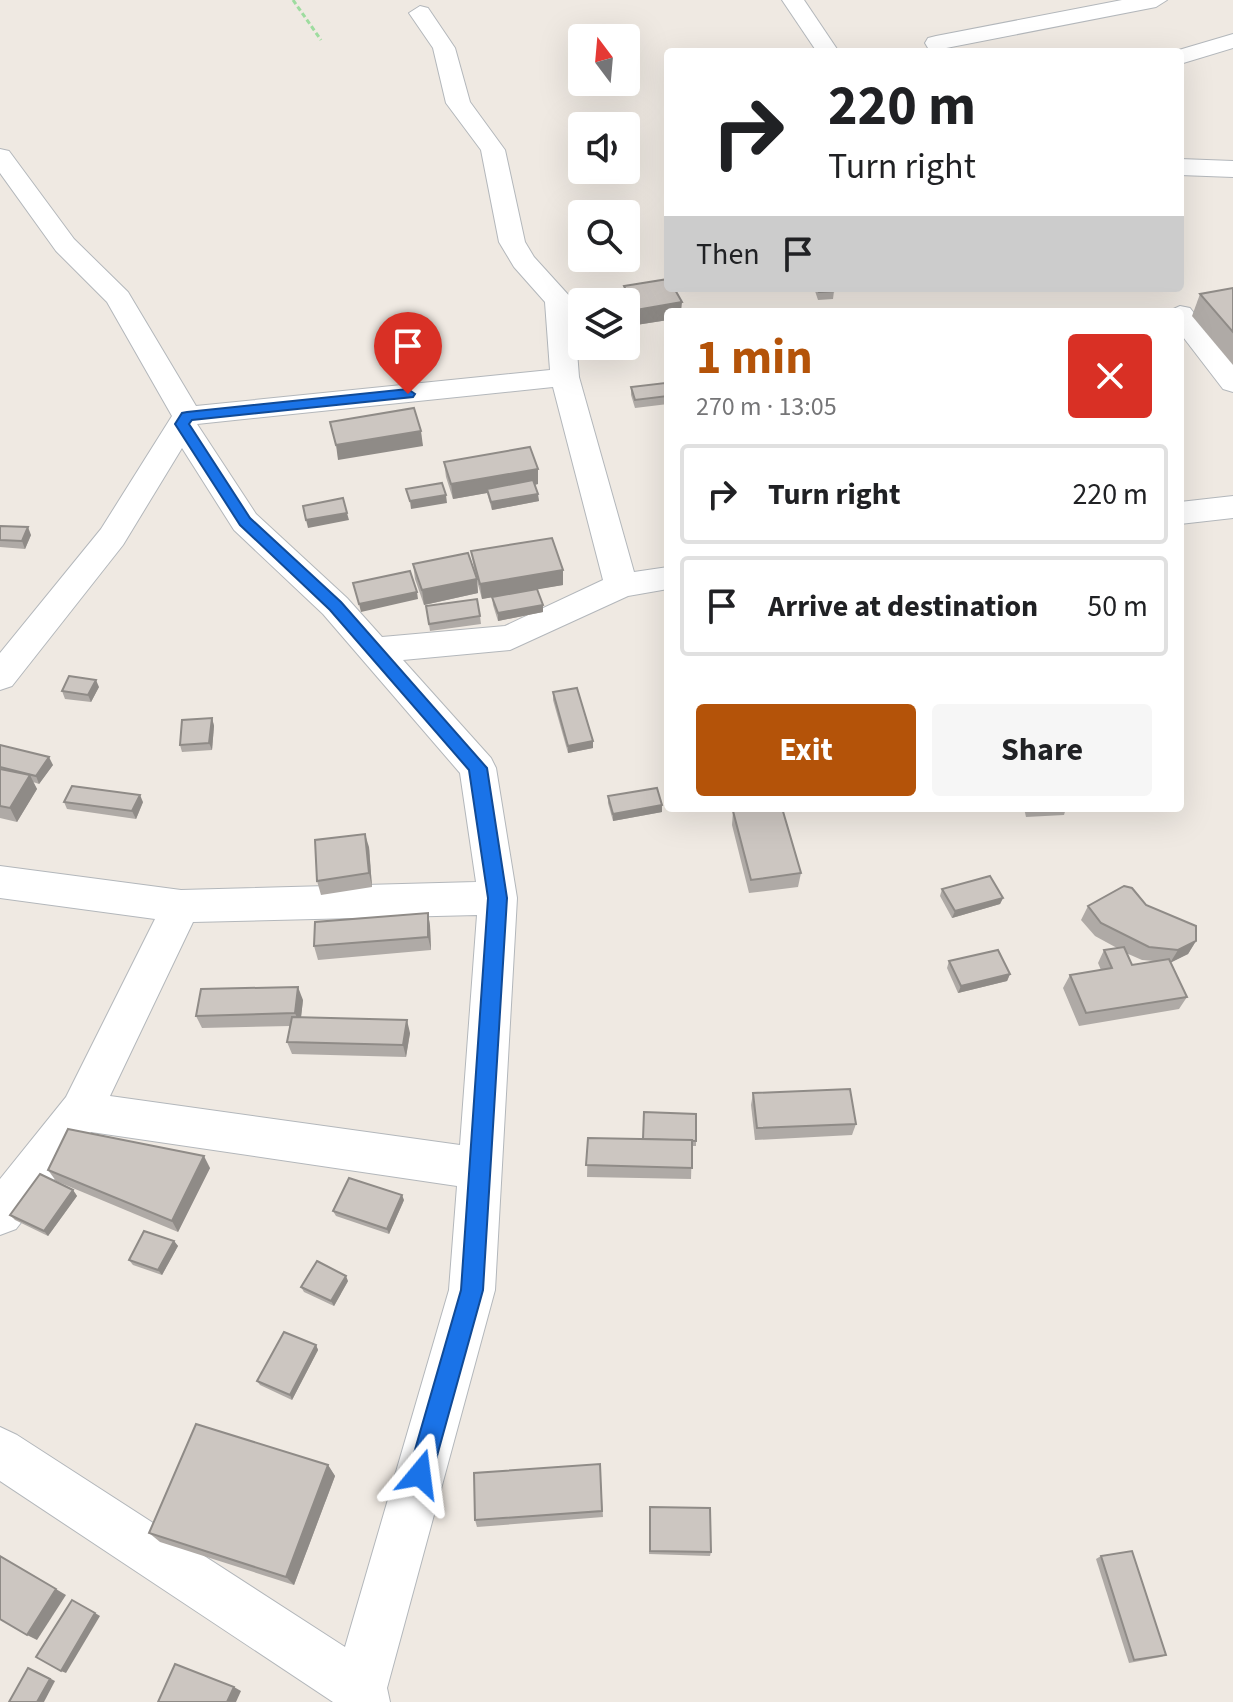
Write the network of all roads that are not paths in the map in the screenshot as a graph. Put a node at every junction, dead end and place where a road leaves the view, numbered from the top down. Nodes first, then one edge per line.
1 (793, 0) edge
2 (1156, 0) edge
3 (420, 13) dead end
4 (1233, 41) edge
5 (936, 43) dead end
6 (825, 48) edge
7 (1184, 56) edge
8 (0, 156) edge
9 (1184, 167) edge
10 (1233, 169) edge
11 (1163, 292) edge
12 (1175, 308) edge
13 (1184, 319) edge
14 (565, 377) junction
15 (1233, 383) edge
16 (185, 420) junction
17 (1233, 507) edge
18 (1184, 513) edge
19 (664, 579) edge
20 (621, 585) junction
21 (375, 650) junction
22 (0, 677) edge
23 (0, 882) edge
24 (498, 898) junction
25 (181, 906) junction
26 (81, 1111) junction
27 (480, 1169) junction
28 (0, 1214) edge
29 (0, 1452) edge
30 (361, 1695) edge

1 - 6 street
2 - 5 street
3 - 14 street
4 - 7 street
8 - 16 street
9 - 10 street
11 - 12 street
13 - 15 street
14 - 16 street
14 - 20 street
16 - 21 street
16 - 22 street
17 - 18 street
19 - 20 street
20 - 21 street
21 - 24 street
23 - 25 street
24 - 25 street
24 - 27 street
25 - 26 street
26 - 27 street
26 - 28 street
27 - 30 street
29 - 30 street

